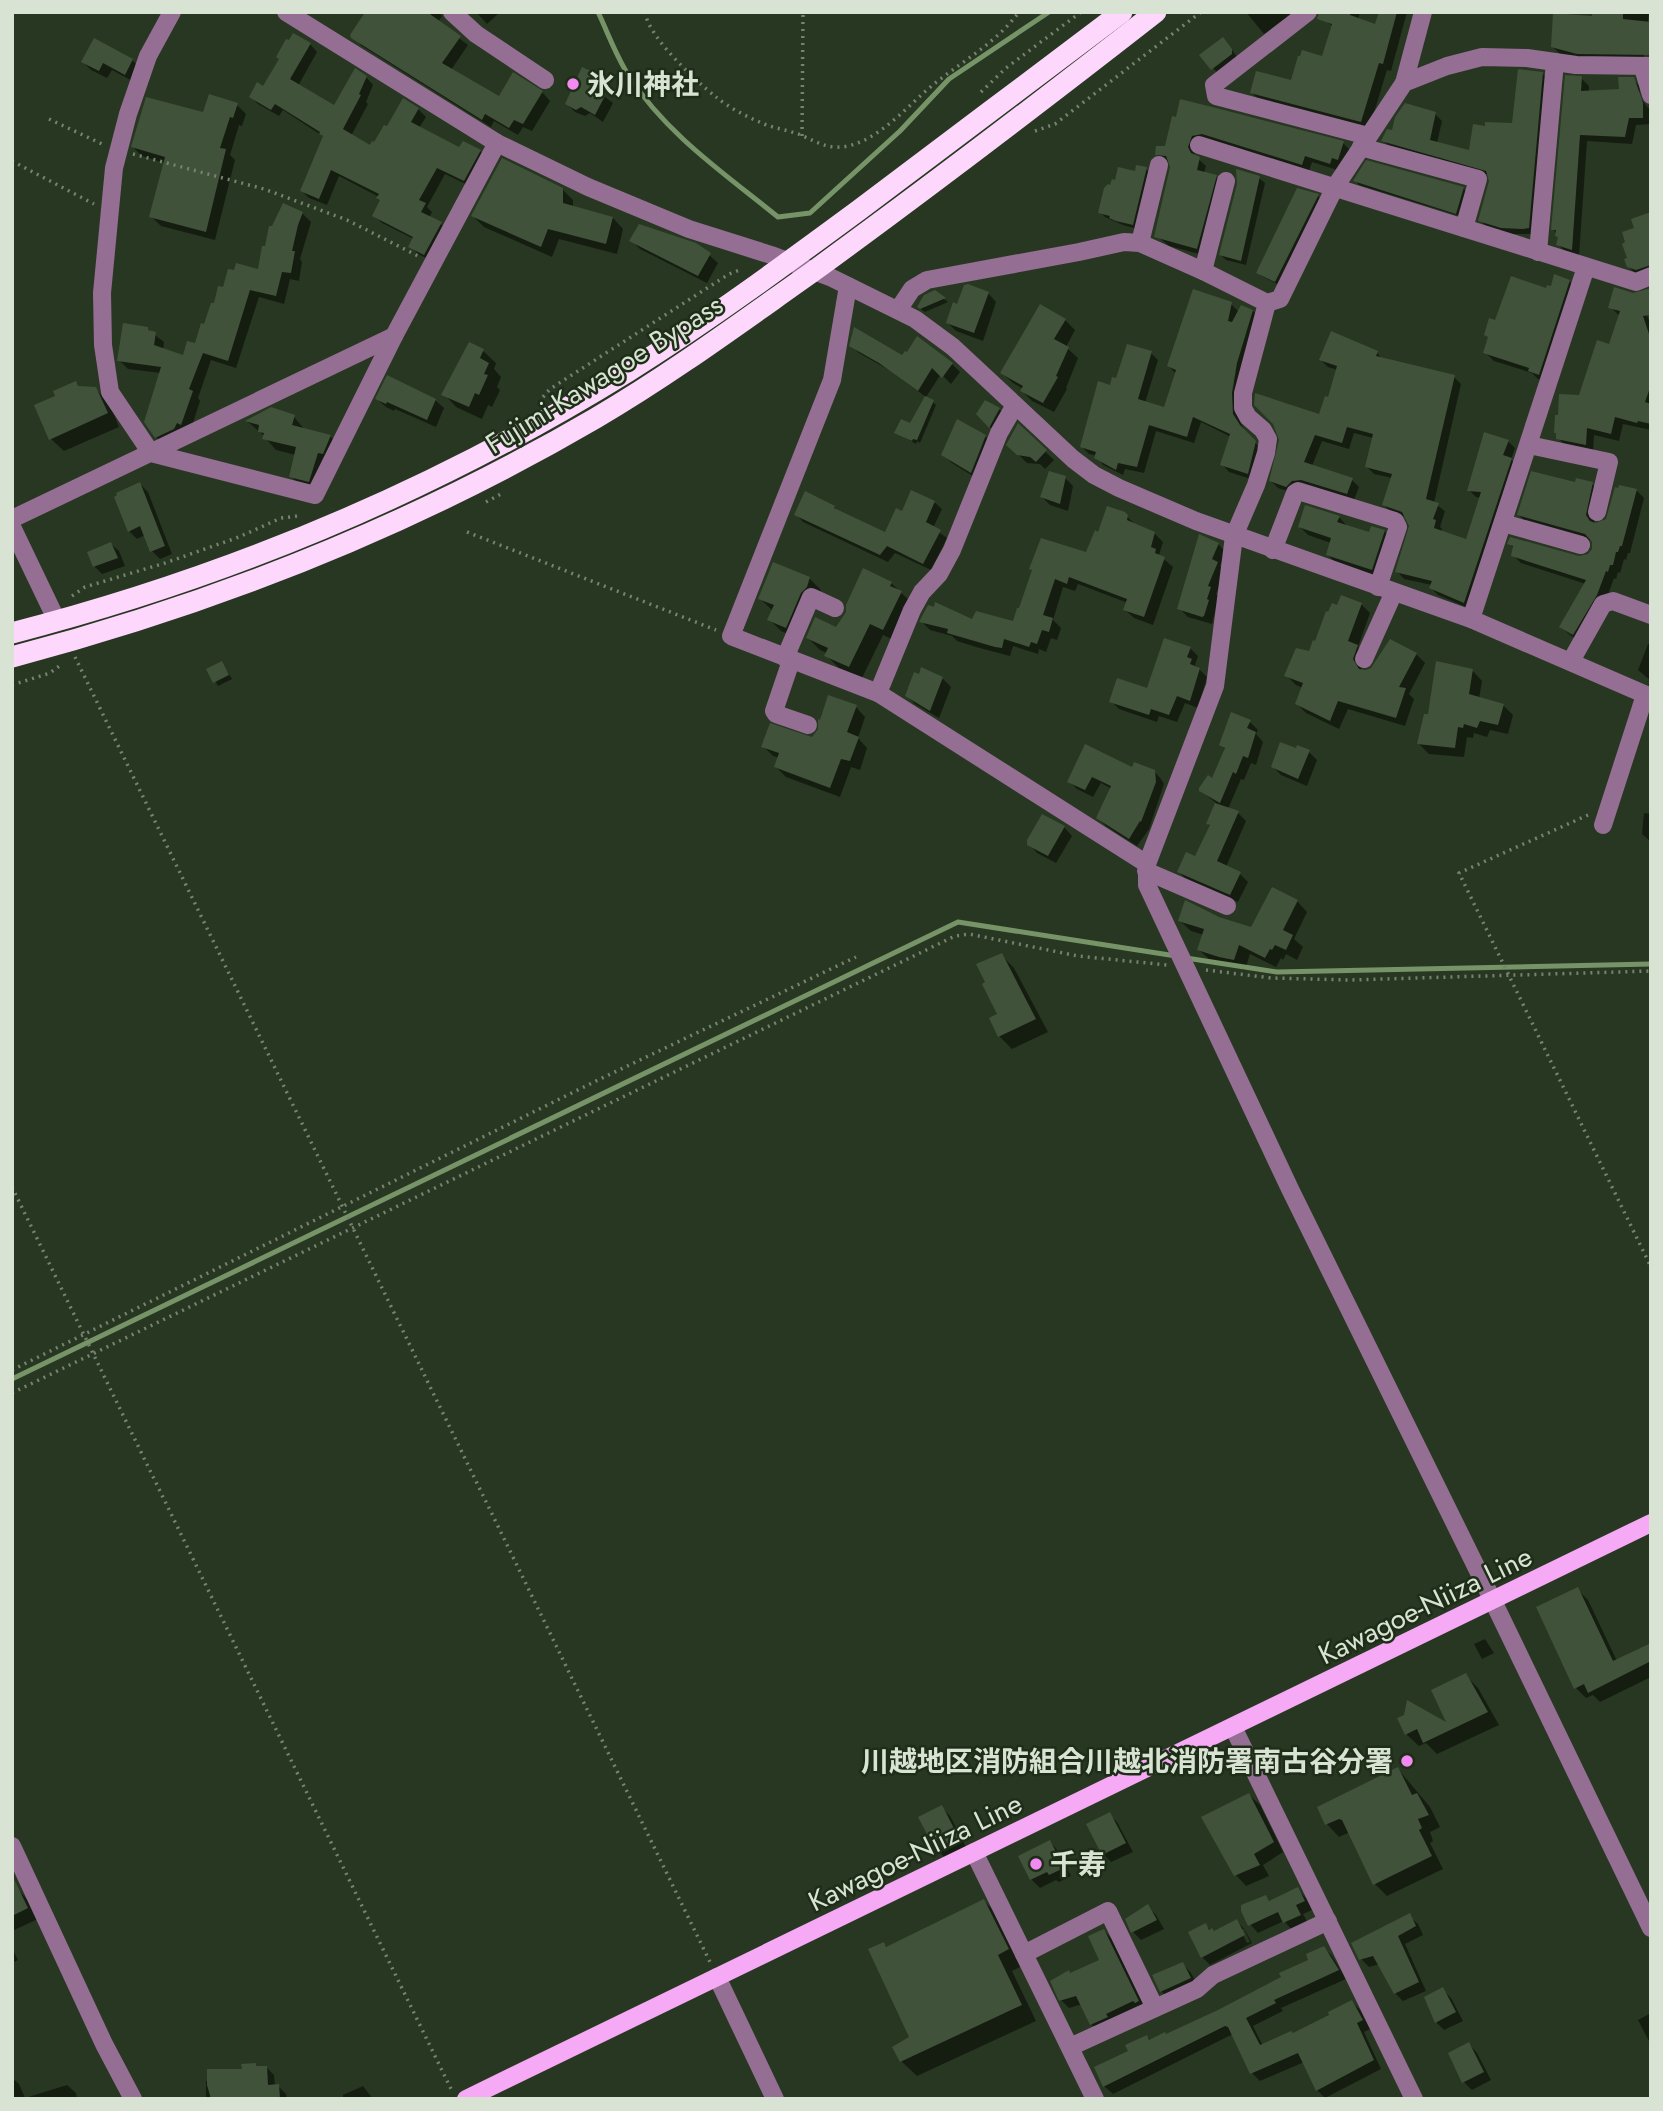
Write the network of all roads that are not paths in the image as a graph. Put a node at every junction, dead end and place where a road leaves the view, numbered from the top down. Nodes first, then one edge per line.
1 (172, 12) edge
2 (286, 12) edge
3 (452, 12) edge
4 (1122, 12) edge
5 (1156, 12) edge
6 (1308, 12) edge
7 (1423, 12) edge
8 (1555, 62) junction
9 (1647, 67) edge
10 (545, 80) dead end
11 (1404, 83) junction
12 (1651, 95) edge
13 (1364, 142) junction
14 (497, 143) junction
15 (1199, 145) dead end
16 (1159, 165) dead end
17 (1226, 181) dead end
18 (1335, 187) junction
19 (1464, 228) junction
20 (1140, 243) junction
21 (1538, 252) junction
22 (780, 258) junction
23 (1586, 267) junction
24 (813, 271) junction
25 (1203, 271) junction
26 (1651, 276) edge
27 (848, 286) junction
28 (1266, 303) junction
29 (898, 310) junction
30 (394, 336) junction
31 (1015, 405) junction
32 (1529, 444) junction
33 (151, 453) junction
34 (1597, 512) dead end
35 (12, 519) edge
36 (1503, 523) junction
37 (12, 527) edge
38 (1234, 536) junction
39 (1581, 545) dead end
40 (1273, 550) junction
41 (1386, 589) junction
42 (835, 608) dead end
43 (1651, 615) edge
44 (54, 616) junction
45 (1471, 620) junction
46 (12, 633) edge
47 (12, 657) edge
48 (1364, 659) dead end
49 (788, 660) junction
50 (1571, 661) junction
51 (878, 693) junction
52 (1648, 696) edge
53 (808, 725) dead end
54 (1603, 825) dead end
55 (1147, 867) junction
56 (1227, 906) dead end
57 (1651, 1523) edge
58 (1493, 1601) junction
59 (1233, 1727) junction
60 (12, 1846) edge
61 (974, 1853) junction
62 (1328, 1921) junction
63 (1651, 1928) edge
64 (1024, 1954) junction
65 (717, 1977) junction
66 (1155, 2008) junction
67 (1070, 2047) junction
68 (133, 2099) edge
69 (466, 2099) edge
70 (775, 2099) edge
71 (1095, 2099) edge
72 (1415, 2099) edge

1 - 33 street
2 - 14 street
3 - 10 street
4 - 22 highway, Fujimi-Kawagoe Bypass
5 - 24 highway, Fujimi-Kawagoe Bypass
6 - 13 street
7 - 11 street
8 - 9 street
8 - 11 street
8 - 21 street
9 - 12 street
11 - 13 street
13 - 18 street
13 - 19 street
14 - 22 street
14 - 30 street
15 - 18 street
16 - 20 street
17 - 25 street
18 - 19 street
18 - 28 street
19 - 21 street
20 - 25 street
20 - 29 street
21 - 23 street
22 - 24 street
22 - 44 highway, Fujimi-Kawagoe Bypass
23 - 26 street
23 - 32 street
24 - 27 street
24 - 47 highway, Fujimi-Kawagoe Bypass
25 - 28 street
27 - 29 street
27 - 49 street
28 - 38 street
29 - 31 street
30 - 33 street
30 - 33 street
31 - 38 street
31 - 51 street
32 - 34 street
32 - 36 street
33 - 35 street
36 - 39 street
36 - 45 street
37 - 44 street
38 - 40 street
38 - 55 street
40 - 41 street
40 - 41 street
41 - 45 street
41 - 48 street
42 - 49 street
43 - 50 street
44 - 46 highway, Fujimi-Kawagoe Bypass
45 - 50 street
49 - 51 street
49 - 53 street
50 - 52 street
51 - 55 street
52 - 54 street
55 - 56 street
55 - 58 street
57 - 58 main road, Kawagoe-Niiza Line
58 - 59 main road, Kawagoe-Niiza Line
58 - 63 street
59 - 61 main road, Kawagoe-Niiza Line
59 - 62 street
60 - 68 street
61 - 64 street
61 - 65 main road, Kawagoe-Niiza Line
62 - 66 street
62 - 72 street
64 - 66 street
64 - 67 street
65 - 69 main road, Kawagoe-Niiza Line
65 - 70 street
66 - 67 street
67 - 71 street

